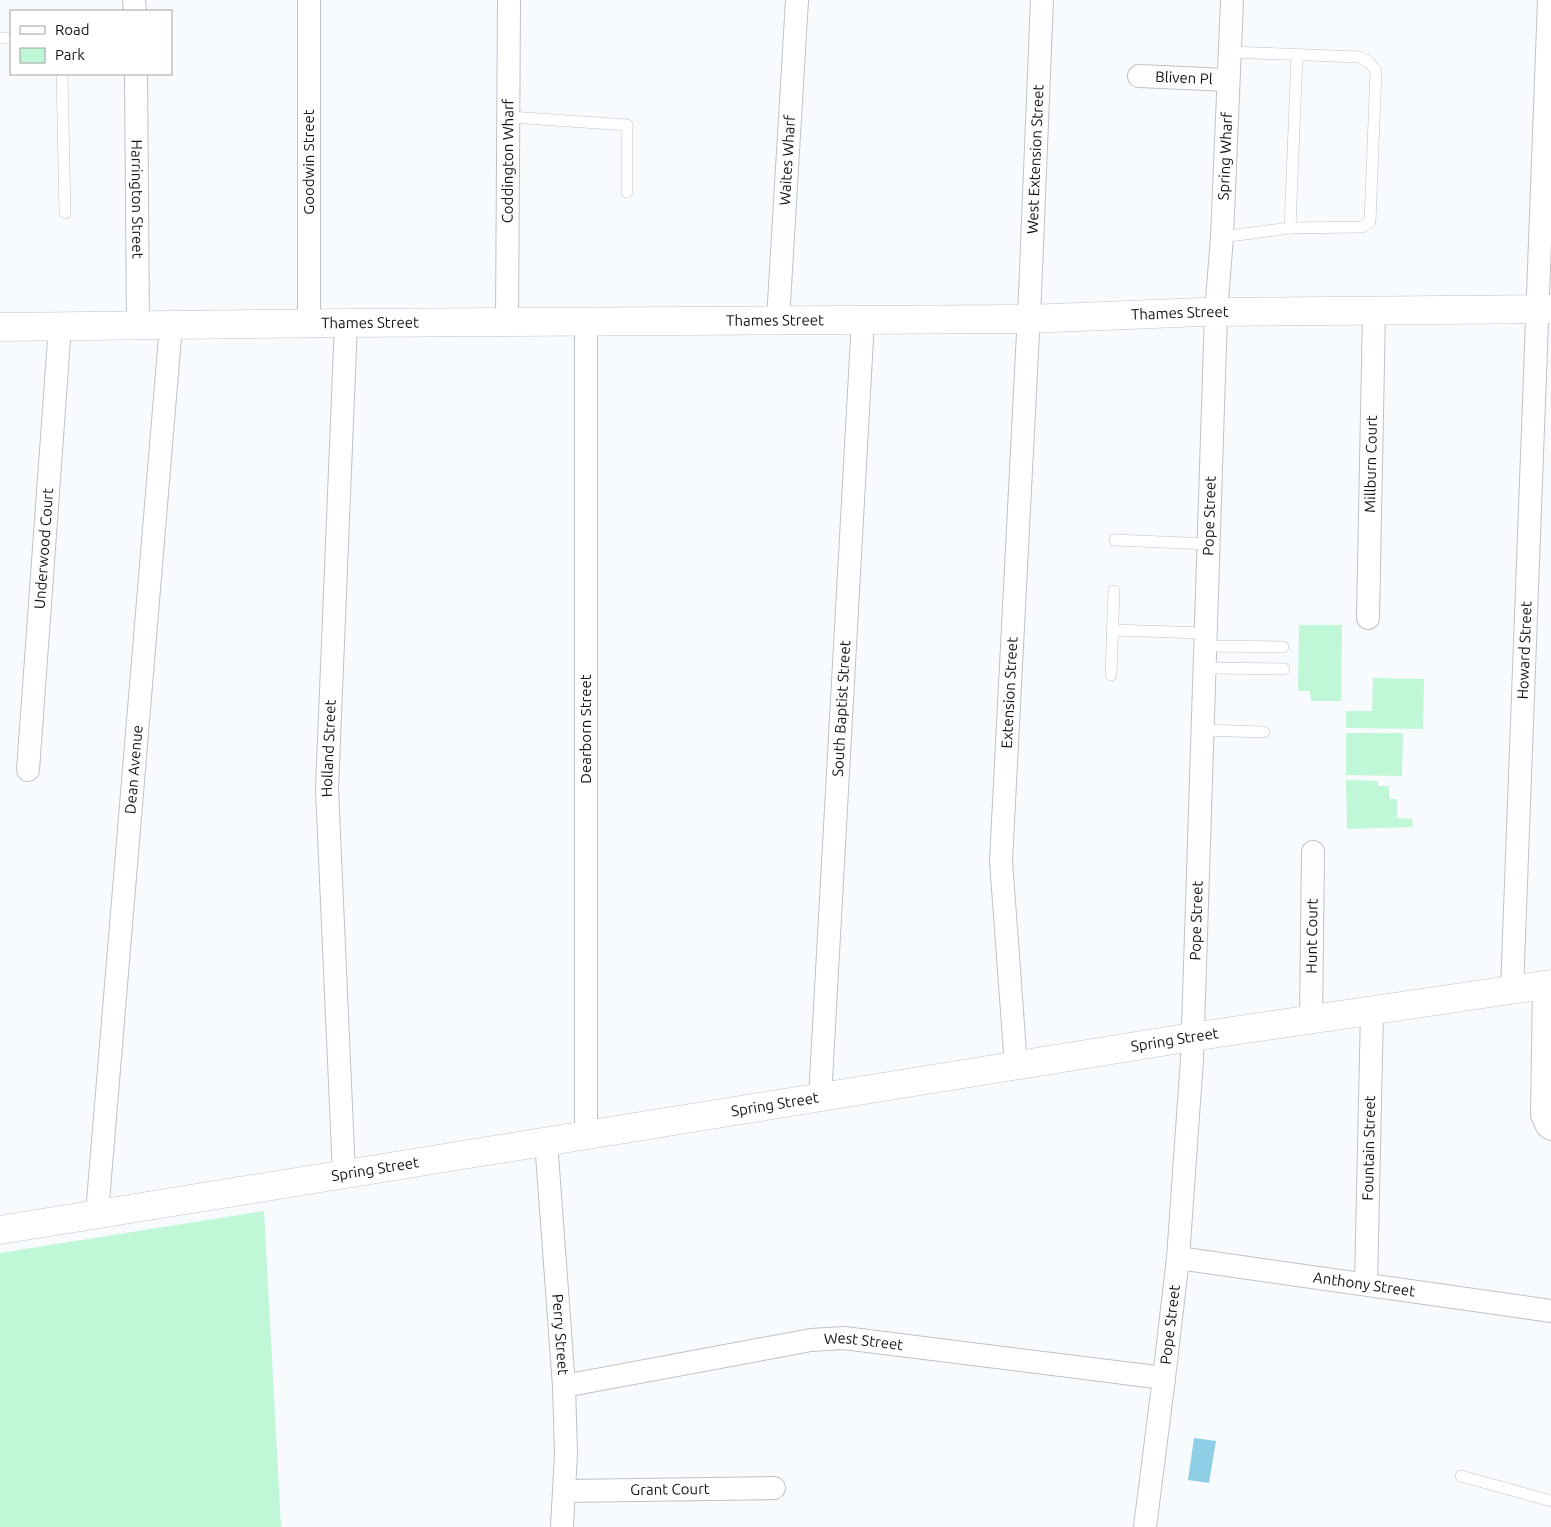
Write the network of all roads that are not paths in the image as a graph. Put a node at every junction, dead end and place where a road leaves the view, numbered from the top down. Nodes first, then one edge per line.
1 (309, 0) edge
2 (509, 0) edge
3 (798, 0) edge
4 (1042, 0) edge
5 (1232, 0) edge
6 (1549, 0) edge
7 (1230, 52) junction
8 (1297, 55) junction
9 (62, 75) edge
10 (136, 75) edge
11 (1140, 76) dead end
12 (1228, 80) junction
13 (510, 117) junction
14 (627, 192) dead end
15 (64, 213) dead end
16 (1290, 228) junction
17 (1222, 237) junction
18 (1544, 309) edge
19 (1374, 311) junction
20 (1216, 313) junction
21 (1028, 319) junction
22 (778, 320) junction
23 (863, 320) junction
24 (508, 322) junction
25 (586, 322) junction
26 (346, 323) junction
27 (309, 324) junction
28 (138, 325) junction
29 (171, 325) junction
30 (60, 326) junction
31 (0, 327) edge
32 (1115, 540) dead end
33 (1209, 544) junction
34 (1114, 591) dead end
35 (1368, 618) dead end
36 (1112, 630) junction
37 (1283, 647) dead end
38 (1205, 649) junction
39 (1284, 669) dead end
40 (1110, 675) dead end
41 (1202, 730) junction
42 (1264, 732) dead end
43 (28, 770) dead end
44 (1313, 852) dead end
45 (1548, 985) edge
46 (1512, 990) junction
47 (1372, 1011) junction
48 (1311, 1021) junction
49 (1192, 1037) junction
50 (1016, 1066) junction
51 (820, 1098) junction
52 (1551, 1129) edge
53 (586, 1135) junction
54 (546, 1142) junction
55 (344, 1174) junction
56 (97, 1213) junction
57 (0, 1230) edge
58 (1178, 1258) junction
59 (1366, 1284) junction
60 (1551, 1311) edge
61 (1164, 1378) junction
62 (564, 1386) junction
63 (1461, 1476) dead end
64 (774, 1488) dead end
65 (564, 1491) junction
66 (1551, 1501) edge
67 (562, 1527) edge
68 (1146, 1527) edge

1 - 27 street, Goodwin Street
2 - 13 street, Coddington Wharf
3 - 22 street, Waites Wharf
4 - 21 street, West Extension Street
5 - 7 street, Spring Wharf
6 - 18 street, Howard Street
7 - 8 lane
7 - 12 street, Spring Wharf
8 - 16 lane
8 - 16 lane
9 - 15 lane
10 - 28 street, Harrington Street
11 - 12 street, Bliven Pl
12 - 17 street, Spring Wharf
13 - 14 lane
13 - 24 street, Coddington Wharf
16 - 17 lane
17 - 20 street, Spring Wharf
18 - 19 main road, Thames Street
18 - 46 street, Howard Street
19 - 20 main road, Thames Street
19 - 35 street, Millburn Court
20 - 21 main road, Thames Street
20 - 33 street, Pope Street
21 - 23 main road, Thames Street
21 - 50 street, Extension Street
22 - 23 main road, Thames Street
22 - 25 main road, Thames Street
23 - 51 street, South Baptist Street
24 - 25 main road, Thames Street
24 - 26 main road, Thames Street
25 - 53 street, Dearborn Street
26 - 27 main road, Thames Street
26 - 55 street, Holland Street
27 - 29 main road, Thames Street
28 - 29 main road, Thames Street
28 - 30 main road, Thames Street
29 - 56 street, Dean Avenue
30 - 31 main road, Thames Street
30 - 43 street, Underwood Court
32 - 33 lane
33 - 38 street, Pope Street
34 - 36 lane
36 - 38 lane
36 - 40 lane
37 - 38 lane
38 - 39 lane
38 - 41 street, Pope Street
41 - 42 lane
41 - 49 street, Pope Street
44 - 48 street, Hunt Court
45 - 46 main road, Spring Street
45 - 52 street
46 - 47 main road, Spring Street
47 - 48 main road, Spring Street
47 - 59 street, Fountain Street
48 - 49 main road, Spring Street
49 - 50 main road, Spring Street
49 - 58 street, Pope Street
50 - 51 main road, Spring Street
51 - 53 main road, Spring Street
53 - 54 main road, Spring Street
54 - 55 main road, Spring Street
54 - 62 street, Perry Street
55 - 56 main road, Spring Street
56 - 57 main road, Spring Street
58 - 59 street, Anthony Street
58 - 61 street, Pope Street
59 - 60 street, Anthony Street
61 - 62 street, West Street
61 - 68 street, Pope Street
62 - 65 street, Perry Street
63 - 66 lane
64 - 65 street, Grant Court
65 - 67 street, Perry Street

